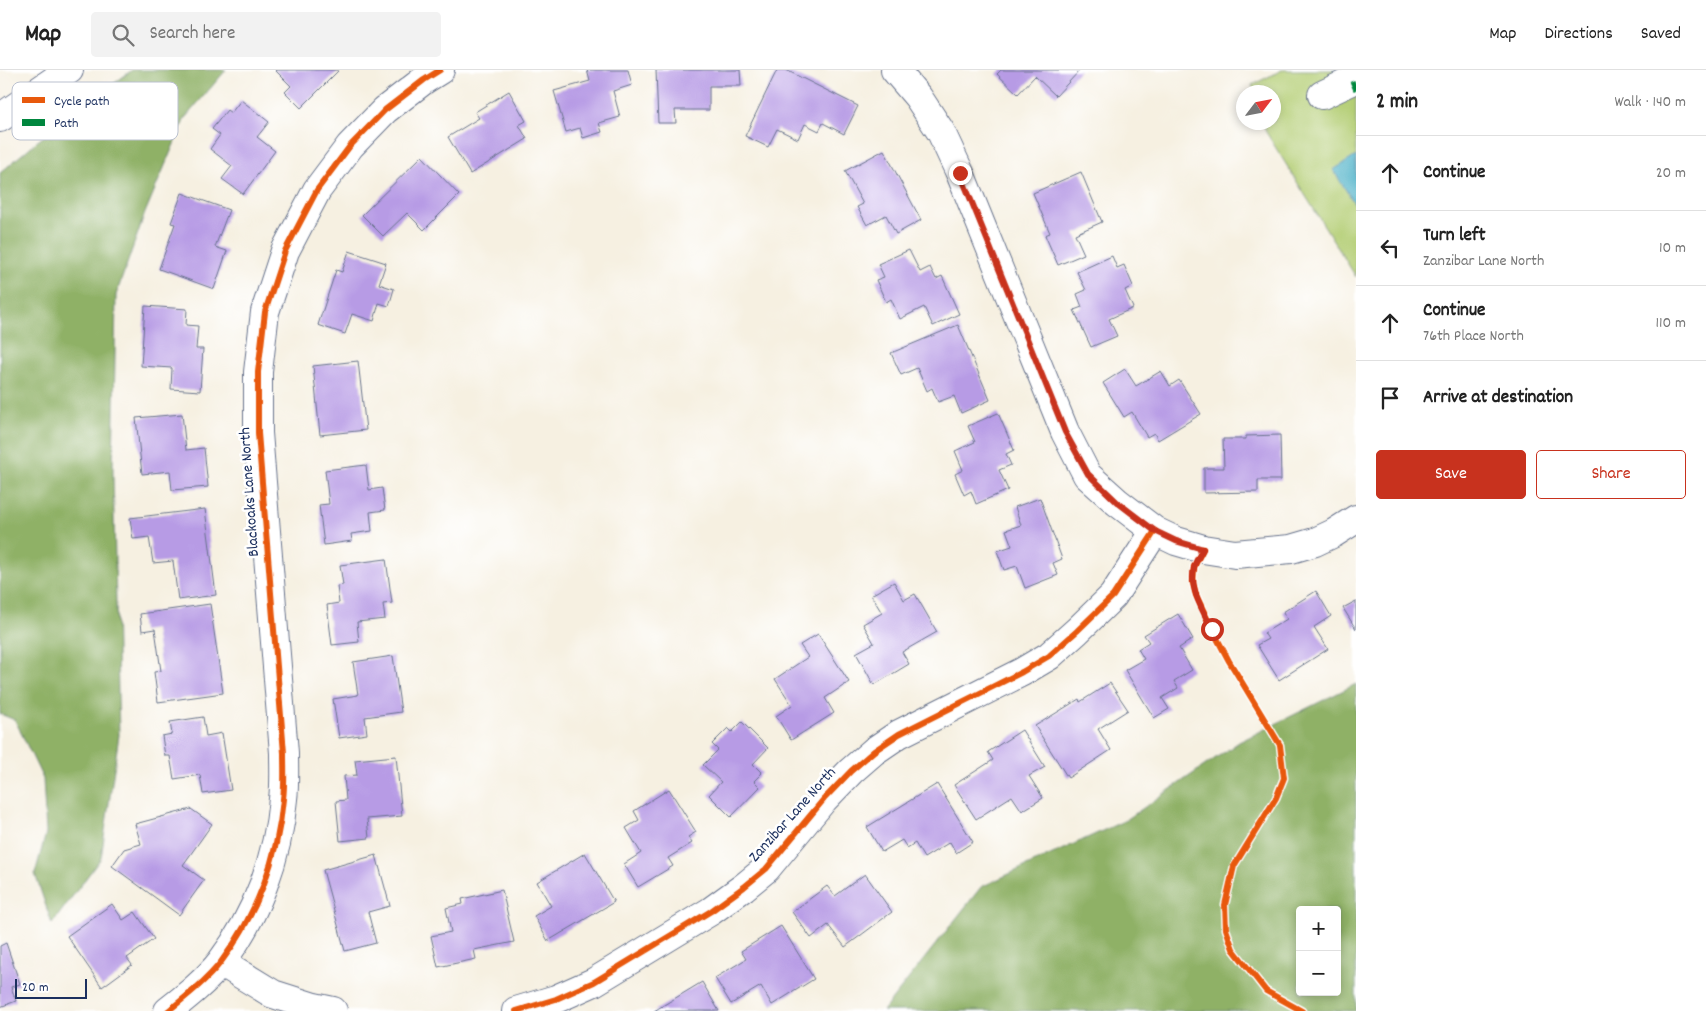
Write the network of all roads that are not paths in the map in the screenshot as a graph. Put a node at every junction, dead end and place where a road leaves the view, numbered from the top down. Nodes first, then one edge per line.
1 (69, 70) edge
2 (440, 70) edge
3 (895, 70) edge
4 (1356, 79) edge
5 (52, 82) edge
6 (1322, 94) dead end
7 (12, 110) edge
8 (0, 118) edge
9 (1356, 519) edge
10 (1155, 531) junction
11 (221, 962) junction
12 (168, 1011) edge
13 (333, 1011) edge
14 (516, 1011) edge

1 - 5 street
2 - 11 street, Blackoaks Lane North
3 - 10 street
4 - 6 street
7 - 8 street
9 - 10 street
10 - 14 street, Zanzibar Lane North
11 - 12 street
11 - 13 street

